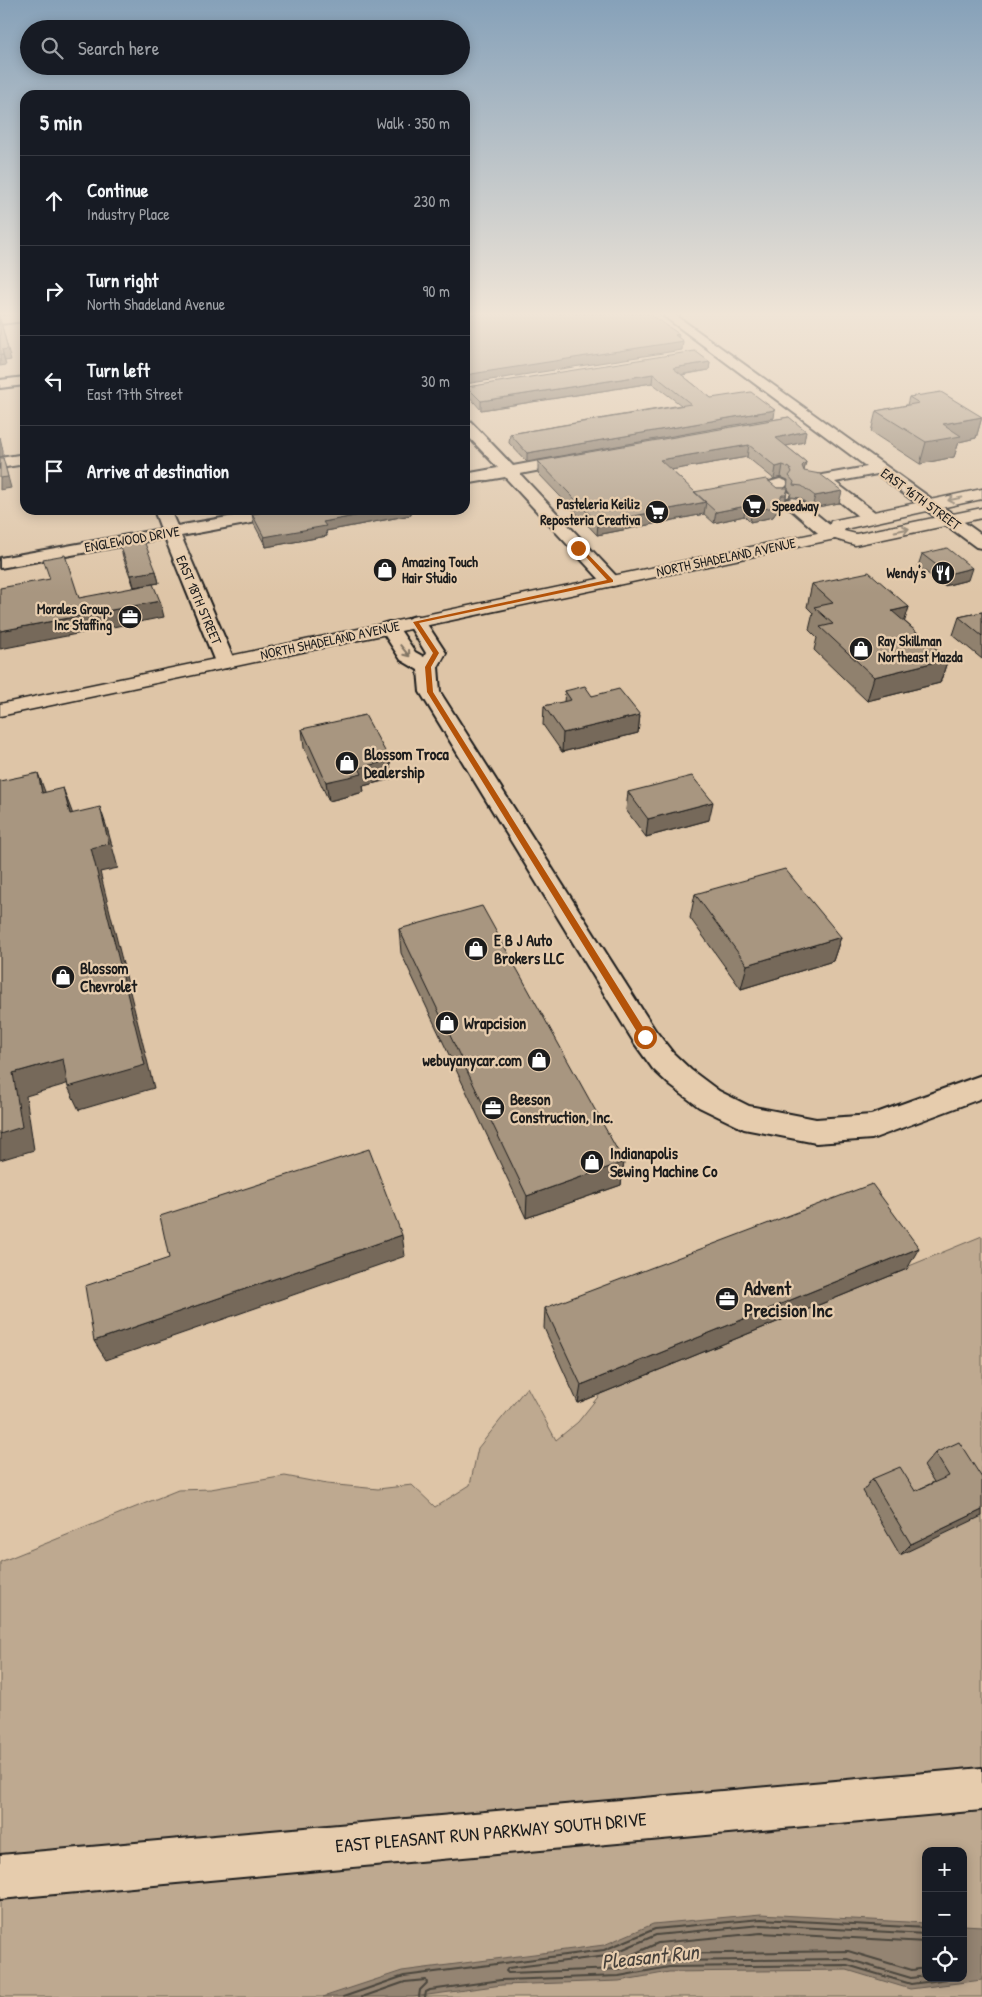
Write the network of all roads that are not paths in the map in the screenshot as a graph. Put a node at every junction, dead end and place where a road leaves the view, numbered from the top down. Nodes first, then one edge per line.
1 (794, 407) edge
2 (809, 418) junction
3 (790, 421) edge
4 (470, 430) edge
5 (585, 458) edge
6 (20, 460) edge
7 (0, 463) edge
8 (879, 469) junction
9 (507, 472) junction
10 (470, 478) edge
11 (785, 494) edge
12 (982, 494) edge
13 (928, 505) junction
14 (982, 513) edge
15 (164, 515) edge
16 (266, 515) edge
17 (870, 517) junction
18 (950, 520) junction
19 (171, 532) junction
20 (833, 534) junction
21 (982, 543) edge
22 (0, 563) edge
23 (611, 581) junction
24 (416, 622) junction
25 (389, 628) junction
26 (225, 662) junction
27 (428, 667) junction
28 (0, 710) edge
29 (982, 1086) edge
30 (982, 1789) edge
31 (0, 1877) edge

1 - 2 street, EAST 16TH STREET
2 - 3 street
2 - 8 street, EAST 16TH STREET
4 - 9 street
5 - 9 street
6 - 7 street
8 - 13 street, EAST 16TH STREET
8 - 17 street
9 - 10 street
9 - 23 street
11 - 20 street
12 -> 13 main road, NORTH SHADELAND AVENUE
13 - 17 main road, NORTH SHADELAND AVENUE
13 - 18 street, EAST 16TH STREET
14 - 18 main road, NORTH SHADELAND AVENUE
15 - 19 street, EAST 18TH STREET
16 - 19 street, ENGLEWOOD DRIVE
17 - 20 main road, NORTH SHADELAND AVENUE
20 -> 18 main road, NORTH SHADELAND AVENUE
18 - 21 street, EAST 16TH STREET
19 - 22 street, ENGLEWOOD DRIVE
19 - 26 street, EAST 18TH STREET
20 - 23 main road, NORTH SHADELAND AVENUE
23 - 24 main road, NORTH SHADELAND AVENUE
24 - 25 main road, NORTH SHADELAND AVENUE
24 - 27 street
25 - 26 main road, NORTH SHADELAND AVENUE
25 -> 27 street
26 - 28 main road, NORTH SHADELAND AVENUE
27 - 29 street
30 - 31 street, EAST PLEASANT RUN PARKWAY SOUTH DRIVE

